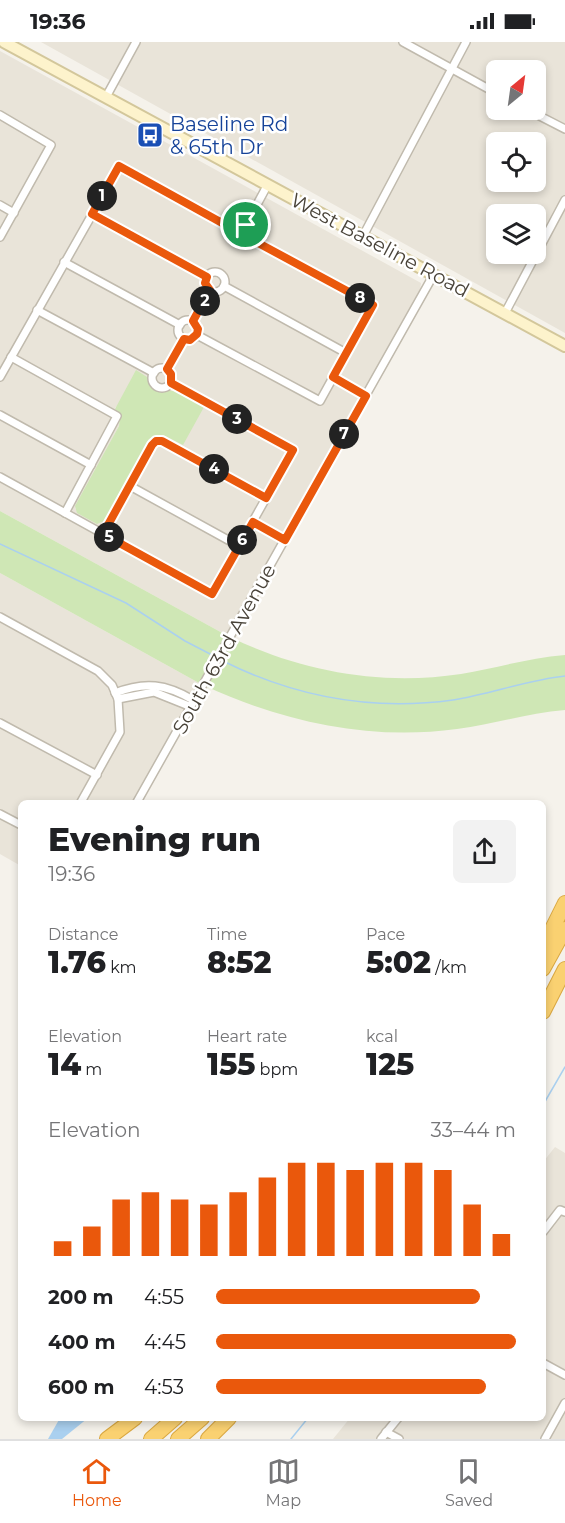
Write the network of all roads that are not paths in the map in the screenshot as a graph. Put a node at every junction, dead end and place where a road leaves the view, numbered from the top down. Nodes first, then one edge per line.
1 (4, 42) edge
2 (136, 42) edge
3 (403, 42) edge
4 (466, 42) edge
5 (451, 69) junction
6 (486, 88) edge
7 (106, 97) junction
8 (0, 115) edge
9 (546, 119) edge
10 (565, 129) edge
11 (268, 184) junction
12 (565, 200) edge
13 (0, 205) edge
14 (14, 213) junction
15 (92, 214) junction
16 (246, 225) junction
17 (233, 229) junction
18 (363, 236) junction
19 (0, 237) edge
20 (249, 238) junction
21 (64, 262) junction
22 (434, 274) junction
23 (207, 277) junction
24 (224, 286) junction
25 (210, 290) junction
26 (37, 310) junction
27 (505, 313) junction
28 (193, 321) junction
29 (180, 325) junction
30 (197, 334) junction
31 (184, 339) junction
32 (565, 346) edge
33 (346, 353) junction
34 (11, 357) junction
35 (167, 369) junction
36 (154, 373) junction
37 (0, 377) edge
38 (333, 377) junction
39 (171, 383) junction
40 (366, 396) junction
41 (0, 415) edge
42 (91, 465) junction
43 (0, 477) edge
44 (130, 486) junction
45 (266, 498) junction
46 (65, 513) junction
47 (253, 522) junction
48 (103, 534) junction
49 (285, 540) junction
50 (239, 546) junction
51 (0, 617) edge
52 (117, 696) junction
53 (191, 703) junction
54 (0, 723) edge
55 (97, 775) junction
56 (82, 800) edge
57 (138, 800) edge
58 (0, 814) edge
59 (18, 823) edge
60 (565, 903) edge
61 (565, 929) edge
62 (546, 941) edge
63 (546, 964) edge
64 (565, 969) edge
65 (565, 982) edge
66 (546, 1007) edge
67 (546, 1009) edge
68 (565, 1212) edge
69 (546, 1228) edge
70 (546, 1365) edge
71 (565, 1375) edge
72 (565, 1403) edge
73 (131, 1421) edge
74 (172, 1421) edge
75 (199, 1421) edge
76 (226, 1421) edge
77 (395, 1421) edge
78 (386, 1432) junction
79 (107, 1439) edge
80 (151, 1439) edge
81 (178, 1439) edge
82 (208, 1439) edge
83 (381, 1439) edge
84 (399, 1439) edge
85 (545, 1439) edge

1 - 7 main road, West Baseline Road
2 - 7 street
3 - 5 street
4 - 5 street
5 - 6 street
5 - 18 street
7 - 11 main road, West Baseline Road
8 - 14 street
9 - 10 street
11 - 16 street
11 - 18 main road, West Baseline Road
12 - 27 street
13 - 14 street
14 - 19 street
15 - 17 street
15 - 21 street
15 - 23 street
16 - 17 street
16 - 20 street
17 - 20 street
18 - 22 main road, West Baseline Road
20 - 33 street
21 - 26 street
21 - 29 street
22 - 27 main road, West Baseline Road
22 - 40 street, South 63rd Avenue
23 - 24 street
23 - 25 street
24 - 25 street
24 - 33 street
25 - 28 street
26 - 34 street
26 - 36 street
27 - 32 main road, West Baseline Road
28 - 29 street
28 - 30 street
29 - 31 street
30 - 31 street
30 - 38 street
31 - 35 street
33 - 38 street
34 - 37 street
34 - 42 street
35 - 36 street
35 - 39 street
36 - 39 street
38 - 40 street
39 - 45 street
40 - 49 street, South 63rd Avenue
41 - 42 street
42 - 46 street
43 - 46 street
44 - 45 street
44 - 48 street
44 - 50 street
45 - 47 street
46 - 48 street
47 - 49 street
47 - 50 street
48 - 50 street
49 - 53 street, South 63rd Avenue
51 - 52 street
52 - 53 street
52 - 55 street
53 - 57 street, South 63rd Avenue
54 - 55 street
55 - 56 street
58 - 59 street
60 - 62 highway
61 - 63 highway
64 - 66 highway
65 - 67 highway
68 - 69 street
70 - 71 street
72 - 85 street
73 - 79 highway
74 - 80 highway
75 - 81 highway
76 - 82 highway
77 - 78 street
78 - 83 street
78 - 84 street

